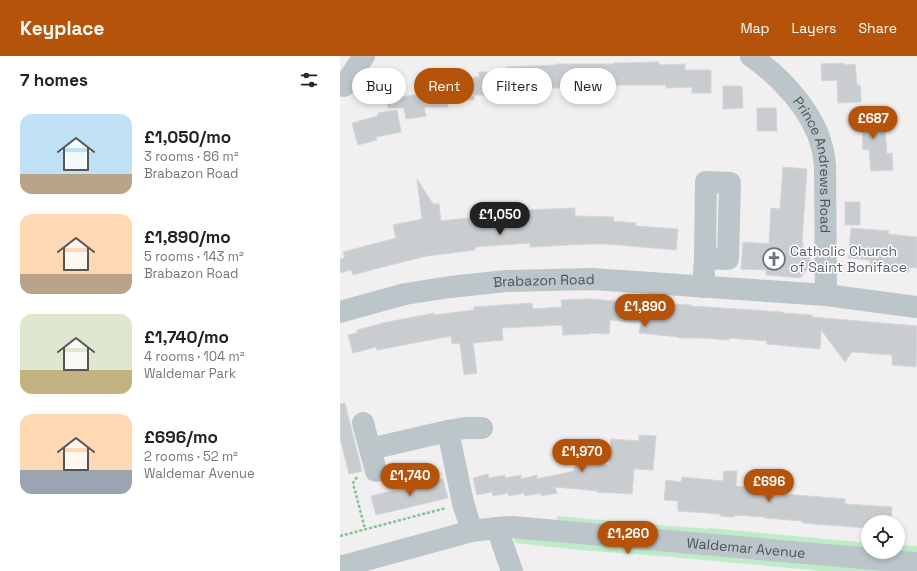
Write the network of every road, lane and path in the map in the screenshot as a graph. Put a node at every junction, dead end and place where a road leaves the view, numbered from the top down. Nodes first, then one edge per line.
1 (364, 56) edge
2 (751, 56) edge
3 (344, 86) dead end
4 (705, 258) dead end
5 (703, 287) junction
6 (826, 295) junction
7 (917, 307) edge
8 (340, 312) edge
9 (363, 423) dead end
10 (482, 428) dead end
11 (448, 430) junction
12 (370, 449) junction
13 (376, 470) joint
14 (464, 503) junction
15 (497, 528) junction
16 (365, 529) junction
17 (472, 531) junction
18 (340, 536) edge
19 (917, 563) edge
20 (340, 567) edge
21 (512, 571) edge

1 - 3 street
2 - 6 street, Prince Andrews Road
4 - 5 street
5 - 6 street, Brabazon Road
5 - 8 street, Brabazon Road
6 - 7 street, Brabazon Road
9 - 12 street
10 - 11 street
11 - 12 street
11 - 14 street
12 - 13 street
13 - 16 path
14 - 16 path
14 - 17 street
15 - 17 street, Waldemar Avenue
15 - 19 street, Waldemar Avenue
15 - 21 street
16 - 18 path
17 - 20 street, Waldemar Avenue

